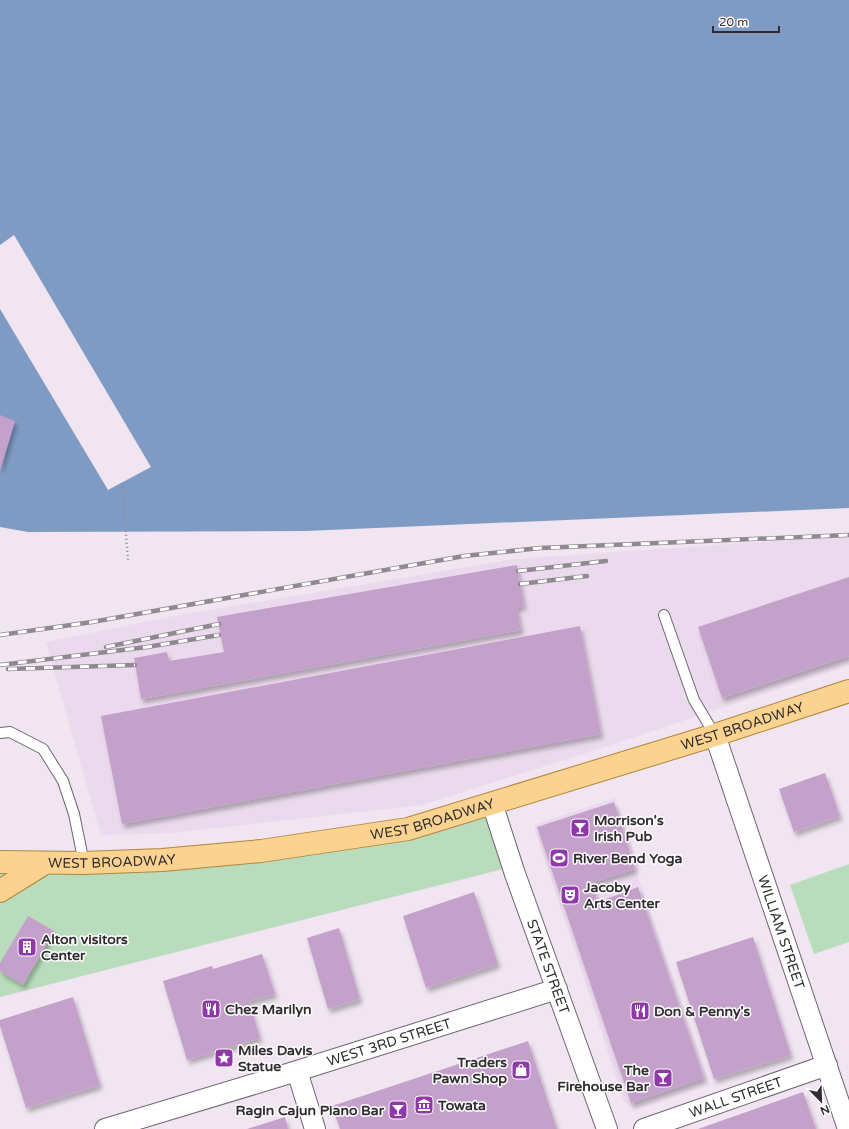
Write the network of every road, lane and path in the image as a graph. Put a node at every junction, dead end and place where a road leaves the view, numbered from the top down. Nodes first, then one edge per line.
1 (122, 483) dead end
2 (128, 560) dead end
3 (664, 615) dead end
4 (849, 691) edge
5 (0, 733) edge
6 (715, 735) junction
7 (492, 803) junction
8 (0, 862) edge
9 (45, 863) junction
10 (84, 863) junction
11 (0, 892) edge
12 (557, 989) junction
13 (827, 1065) junction
14 (297, 1072) junction
15 (106, 1129) edge
16 (315, 1129) edge
17 (606, 1129) edge
18 (644, 1129) edge
19 (848, 1129) edge

1 - 2 path
3 - 6 lane
4 - 6 main road, WEST BROADWAY
5 - 10 lane
6 - 7 main road, WEST BROADWAY
6 - 13 street, WILLIAM STREET
7 - 10 main road, WEST BROADWAY
7 - 12 street, STATE STREET
8 - 9 main road, WEST BROADWAY
9 - 10 main road, WEST BROADWAY
9 - 11 main road
12 - 14 street, WEST 3RD STREET
12 - 17 street, STATE STREET
13 - 18 street, WALL STREET
13 - 19 street, WILLIAM STREET
14 - 15 street, WEST 3RD STREET
14 - 16 street

